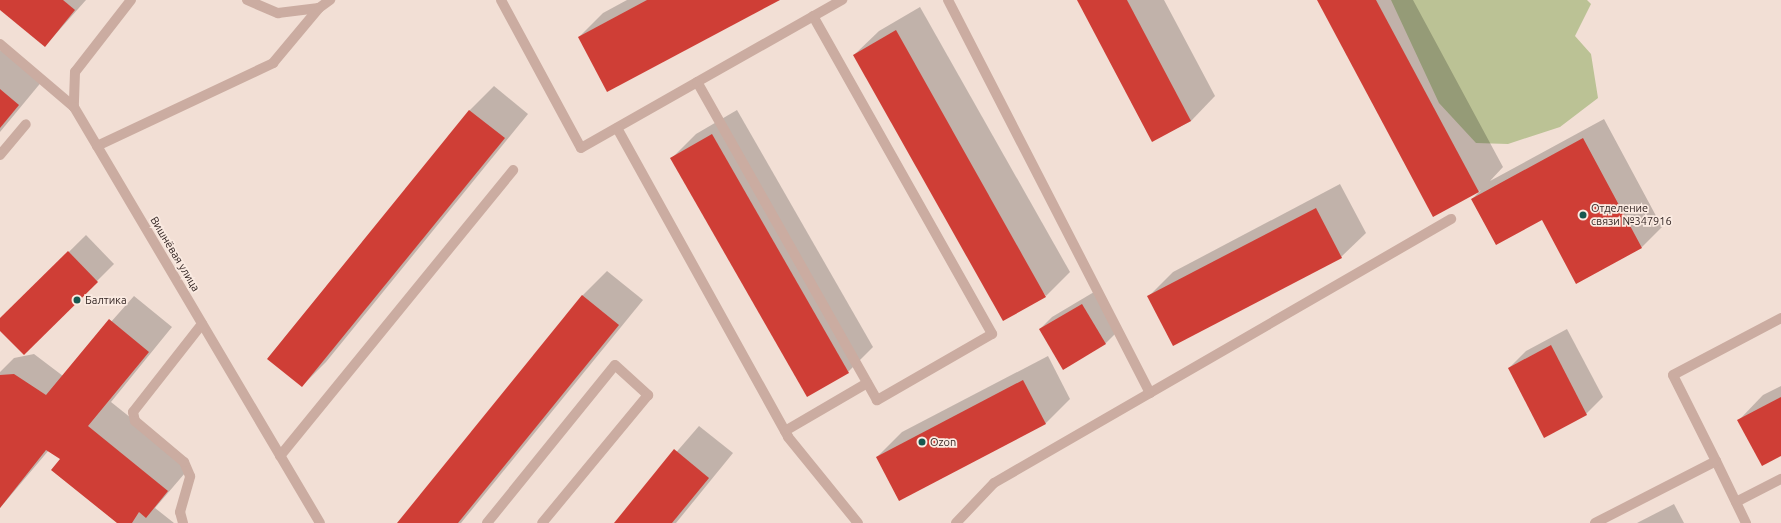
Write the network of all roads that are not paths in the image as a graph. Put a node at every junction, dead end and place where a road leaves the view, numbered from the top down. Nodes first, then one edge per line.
1 (131, 0) edge
2 (247, 0) edge
3 (330, 0) edge
4 (501, 0) edge
5 (842, 0) edge
6 (948, 0) edge
7 (319, 8) junction
8 (813, 16) junction
9 (0, 44) edge
10 (697, 82) junction
11 (74, 107) junction
12 (26, 124) dead end
13 (617, 128) junction
14 (97, 146) junction
15 (0, 155) edge
16 (513, 170) dead end
17 (1451, 219) dead end
18 (1781, 318) edge
19 (202, 324) junction
20 (867, 383) junction
21 (1150, 393) junction
22 (785, 431) junction
23 (280, 456) junction
24 (1716, 461) junction
25 (1781, 479) edge
26 (1736, 502) junction
27 (183, 523) edge
28 (320, 523) edge
29 (486, 523) edge
30 (542, 523) edge
31 (858, 523) edge
32 (956, 523) edge
33 (1595, 523) edge
34 (1746, 523) edge

1 - 11 street
2 - 7 street
3 - 7 street
4 - 13 street
5 - 8 street
6 - 21 street
7 - 14 street
8 - 10 street
8 - 20 street
9 - 11 street
10 - 13 street
10 - 20 street
11 - 14 street, Вишнёвая улица
12 - 15 street
13 - 22 street
14 - 19 street, Вишнёвая улица
16 - 23 street
17 - 21 street
18 - 24 street
19 - 23 street, Вишнёвая улица
19 - 27 street
20 - 22 street
21 - 32 street
22 - 31 street
23 - 28 street, Вишнёвая улица
24 - 26 street
24 - 33 street
25 - 26 street
26 - 34 street
29 - 30 street

